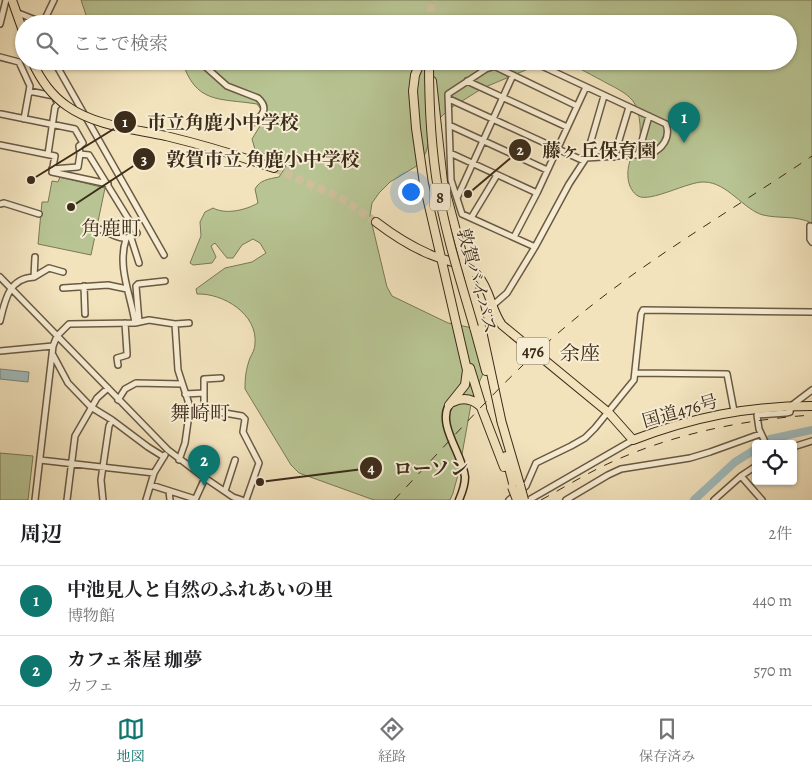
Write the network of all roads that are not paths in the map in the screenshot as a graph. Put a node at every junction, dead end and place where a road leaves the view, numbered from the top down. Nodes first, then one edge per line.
1 (6, 0) edge
2 (12, 0) edge
3 (54, 0) edge
4 (18, 13) joint
5 (23, 15) edge
6 (48, 15) edge
7 (0, 24) edge
8 (0, 58) edge
9 (15, 61) edge
10 (23, 70) edge
11 (36, 70) edge
12 (59, 70) edge
13 (209, 70) edge
14 (417, 70) edge
15 (430, 70) edge
16 (431, 70) edge
17 (487, 70) edge
18 (502, 70) edge
19 (550, 70) edge
20 (513, 75) junction
21 (467, 81) junction
22 (586, 87) junction
23 (29, 91) junction
24 (604, 96) junction
25 (502, 98) junction
26 (448, 99) junction
27 (577, 106) junction
28 (629, 107) junction
29 (1, 114) edge
30 (648, 116) junction
31 (24, 119) junction
32 (493, 119) junction
33 (253, 123) dead end
34 (52, 125) junction
35 (449, 125) junction
36 (567, 127) junction
37 (483, 140) junction
38 (0, 145) edge
39 (557, 148) junction
40 (450, 153) junction
41 (48, 154) junction
42 (80, 154) junction
43 (638, 155) junction
44 (614, 157) junction
45 (585, 160) junction
46 (472, 163) junction
47 (274, 168) tunnel mouth
48 (52, 169) junction
49 (548, 170) junction
50 (497, 175) junction
51 (108, 184) junction
52 (537, 193) junction
53 (457, 198) junction
54 (0, 204) edge
55 (39, 214) dead end
56 (471, 218) junction
57 (376, 222) tunnel mouth
58 (810, 226) dead end
59 (98, 229) dead end
60 (514, 237) junction
61 (128, 238) junction
62 (812, 242) edge
63 (535, 247) junction
64 (164, 255) dead end
65 (35, 257) dead end
66 (442, 260) junction
67 (139, 263) dead end
68 (466, 268) junction
69 (63, 272) dead end
70 (34, 276) junction
71 (0, 277) edge
72 (165, 281) dead end
73 (84, 286) junction
74 (11, 288) junction
75 (63, 288) dead end
76 (127, 289) junction
77 (492, 306) junction
78 (1, 312) edge
79 (812, 312) edge
80 (85, 314) dead end
81 (0, 321) edge
82 (125, 323) junction
83 (137, 323) junction
84 (189, 323) dead end
85 (175, 324) junction
86 (459, 331) junction
87 (57, 336) junction
88 (53, 346) junction
89 (0, 352) edge
90 (52, 355) junction
91 (483, 359) junction
92 (118, 366) dead end
93 (635, 373) junction
94 (221, 378) dead end
95 (182, 384) junction
96 (108, 388) junction
97 (812, 390) edge
98 (204, 393) junction
99 (185, 394) junction
100 (118, 400) junction
101 (449, 405) junction
102 (791, 406) junction
103 (812, 406) edge
104 (190, 407) junction
105 (91, 408) junction
106 (204, 409) junction
107 (734, 411) junction
108 (483, 412) junction
109 (608, 413) junction
110 (112, 420) junction
111 (502, 424) junction
112 (761, 435) junction
113 (633, 440) junction
114 (764, 440) edge
115 (812, 441) edge
116 (797, 446) edge
117 (168, 450) junction
118 (164, 457) junction
119 (40, 460) junction
120 (179, 460) junction
121 (234, 460) dead end
122 (72, 463) junction
123 (103, 467) junction
124 (752, 469) edge
125 (154, 473) junction
126 (741, 476) junction
127 (205, 478) junction
128 (151, 485) junction
129 (515, 486) junction
130 (169, 491) junction
131 (225, 491) junction
132 (233, 498) edge
133 (195, 499) edge
134 (36, 500) edge
135 (68, 500) edge
136 (105, 500) edge
137 (146, 500) edge
138 (170, 500) edge
139 (242, 500) edge
140 (246, 500) edge
141 (459, 500) edge
142 (509, 500) edge
143 (517, 500) edge
144 (524, 500) edge
145 (529, 500) edge
146 (566, 500) edge
147 (714, 500) edge
148 (762, 500) edge

1 - 7 street
2 - 4 highway
3 - 6 street
4 - 5 street
8 - 9 street
10 - 23 street
11 - 47 highway, bridge
12 - 64 street
13 - 33 street
14 - 66 highway
15 - 91 highway, 敦賀バイパス / 8, bridge
16 - 68 highway, bridge
17 - 21 street
18 - 20 street
19 - 22 street
20 - 25 street
20 - 27 street
21 - 25 street
21 - 26 street
22 - 24 street
22 - 27 street
23 - 31 street
23 - 34 street
24 - 28 street
24 - 45 street
25 - 32 street
25 - 36 street
26 - 32 street
26 - 35 street
27 - 36 street
28 - 30 street
28 - 44 street
29 - 31 street
30 - 43 street
30 - 43 street
31 - 34 street
32 - 37 street
32 - 39 street
34 - 41 street
34 - 42 street
35 - 37 street
35 - 40 street
36 - 39 street
37 - 46 street
37 - 49 street
38 - 41 street
39 - 45 street
39 - 49 street
40 - 46 street
40 - 53 street
41 - 48 street
42 - 48 street
42 - 51 street
43 - 44 street
44 - 45 street
45 - 63 street
46 - 50 street
46 - 53 street
48 - 51 street
49 - 52 street
50 - 52 street
50 - 56 street
51 - 61 street
52 - 60 street
53 - 56 street
54 - 55 street
56 - 60 street
57 - 66 highway, 国道476号 / 476
58 - 62 street
59 - 61 street
60 - 63 street
61 - 67 street
61 - 76 street
63 - 77 street
65 - 70 street
66 - 68 highway, 国道476号 / 476
66 - 86 highway
68 - 77 highway, 国道476号 / 476
68 - 111 highway
69 - 70 street
70 - 74 street
71 - 74 street
72 - 83 street
73 - 75 street
73 - 76 street
73 - 80 street
74 - 78 street
74 - 87 street
76 - 83 street
77 - 109 highway, 国道476号 / 476
78 - 81 street
79 - 93 street
82 - 83 street
82 - 87 street
82 - 92 street
83 - 85 street
84 - 85 street
85 - 95 street
86 - 101 highway
86 - 108 highway
87 - 88 street
87 - 96 street
88 - 89 street
88 - 90 street
90 - 105 street
90 - 119 street
91 - 111 highway, 敦賀バイパス / 8
91 - 129 highway, 敦賀バイパス / 8
93 - 107 street
93 - 109 street
94 - 98 street
95 - 99 street
95 - 100 street
96 - 100 street
96 - 105 street
97 - 102 street
98 - 99 street
98 - 106 street
99 - 104 street
100 - 117 street
101 - 108 highway
101 - 141 main road
102 - 103 highway, 国道476号
102 - 107 highway, 国道476号
102 - 112 street
104 - 106 street
104 - 120 street
105 - 110 street
105 - 122 street
106 - 140 street
107 - 113 highway, 国道476号
108 - 129 highway
109 - 113 highway, 国道476号 / 476
109 - 142 street
110 - 118 street
110 - 123 street
111 - 129 highway, 敦賀バイパス / 8
112 - 114 street
112 - 146 street
113 - 145 street
115 - 116 street
117 - 118 street
117 - 120 street
118 - 125 street
119 - 122 street
119 - 134 street
120 - 127 street
121 - 131 street
122 - 123 street
122 - 135 street
123 - 125 street
123 - 136 street
124 - 126 street
125 - 128 street
126 - 147 street
126 - 148 street
127 - 131 street
127 - 133 street
128 - 130 street
128 - 137 street
129 - 143 highway, bridge
129 - 144 highway, 敦賀バイパス / 8, bridge
130 - 133 street
130 - 138 street
131 - 132 street
132 - 139 street

